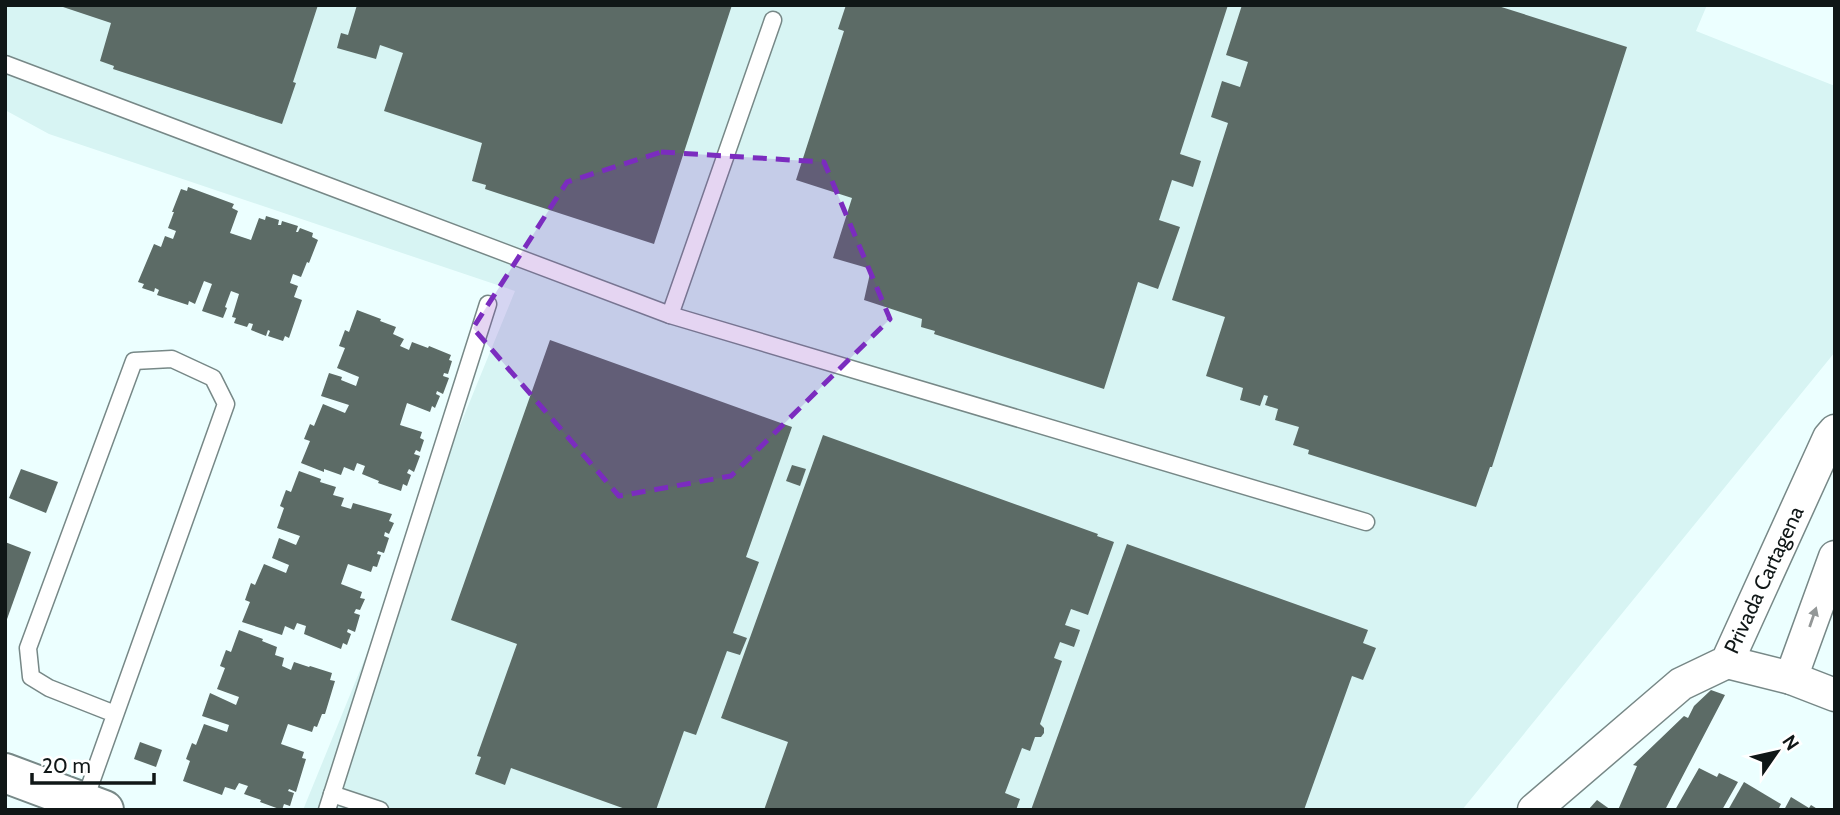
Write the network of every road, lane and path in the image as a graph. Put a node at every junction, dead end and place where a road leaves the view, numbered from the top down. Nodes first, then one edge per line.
1 (772, 20) dead end
2 (5, 64) edge
3 (488, 304) dead end
4 (670, 314) junction
5 (1833, 437) edge
6 (1366, 522) dead end
7 (1835, 556) edge
8 (1727, 662) junction
9 (1791, 678) junction
10 (1835, 695) edge
11 (116, 714) junction
12 (5, 773) edge
13 (330, 802) edge
14 (94, 806) edge
15 (380, 810) edge
16 (1534, 810) edge

1 - 4 lane
2 - 4 lane
3 - 13 lane
4 - 6 lane
5 - 8 street, Privada Cartagena
9 -> 7 street
8 - 9 street
8 - 16 street, Privada Cartagena
9 - 10 street
11 - 11 lane
11 - 14 lane
12 - 14 street
13 - 15 lane

